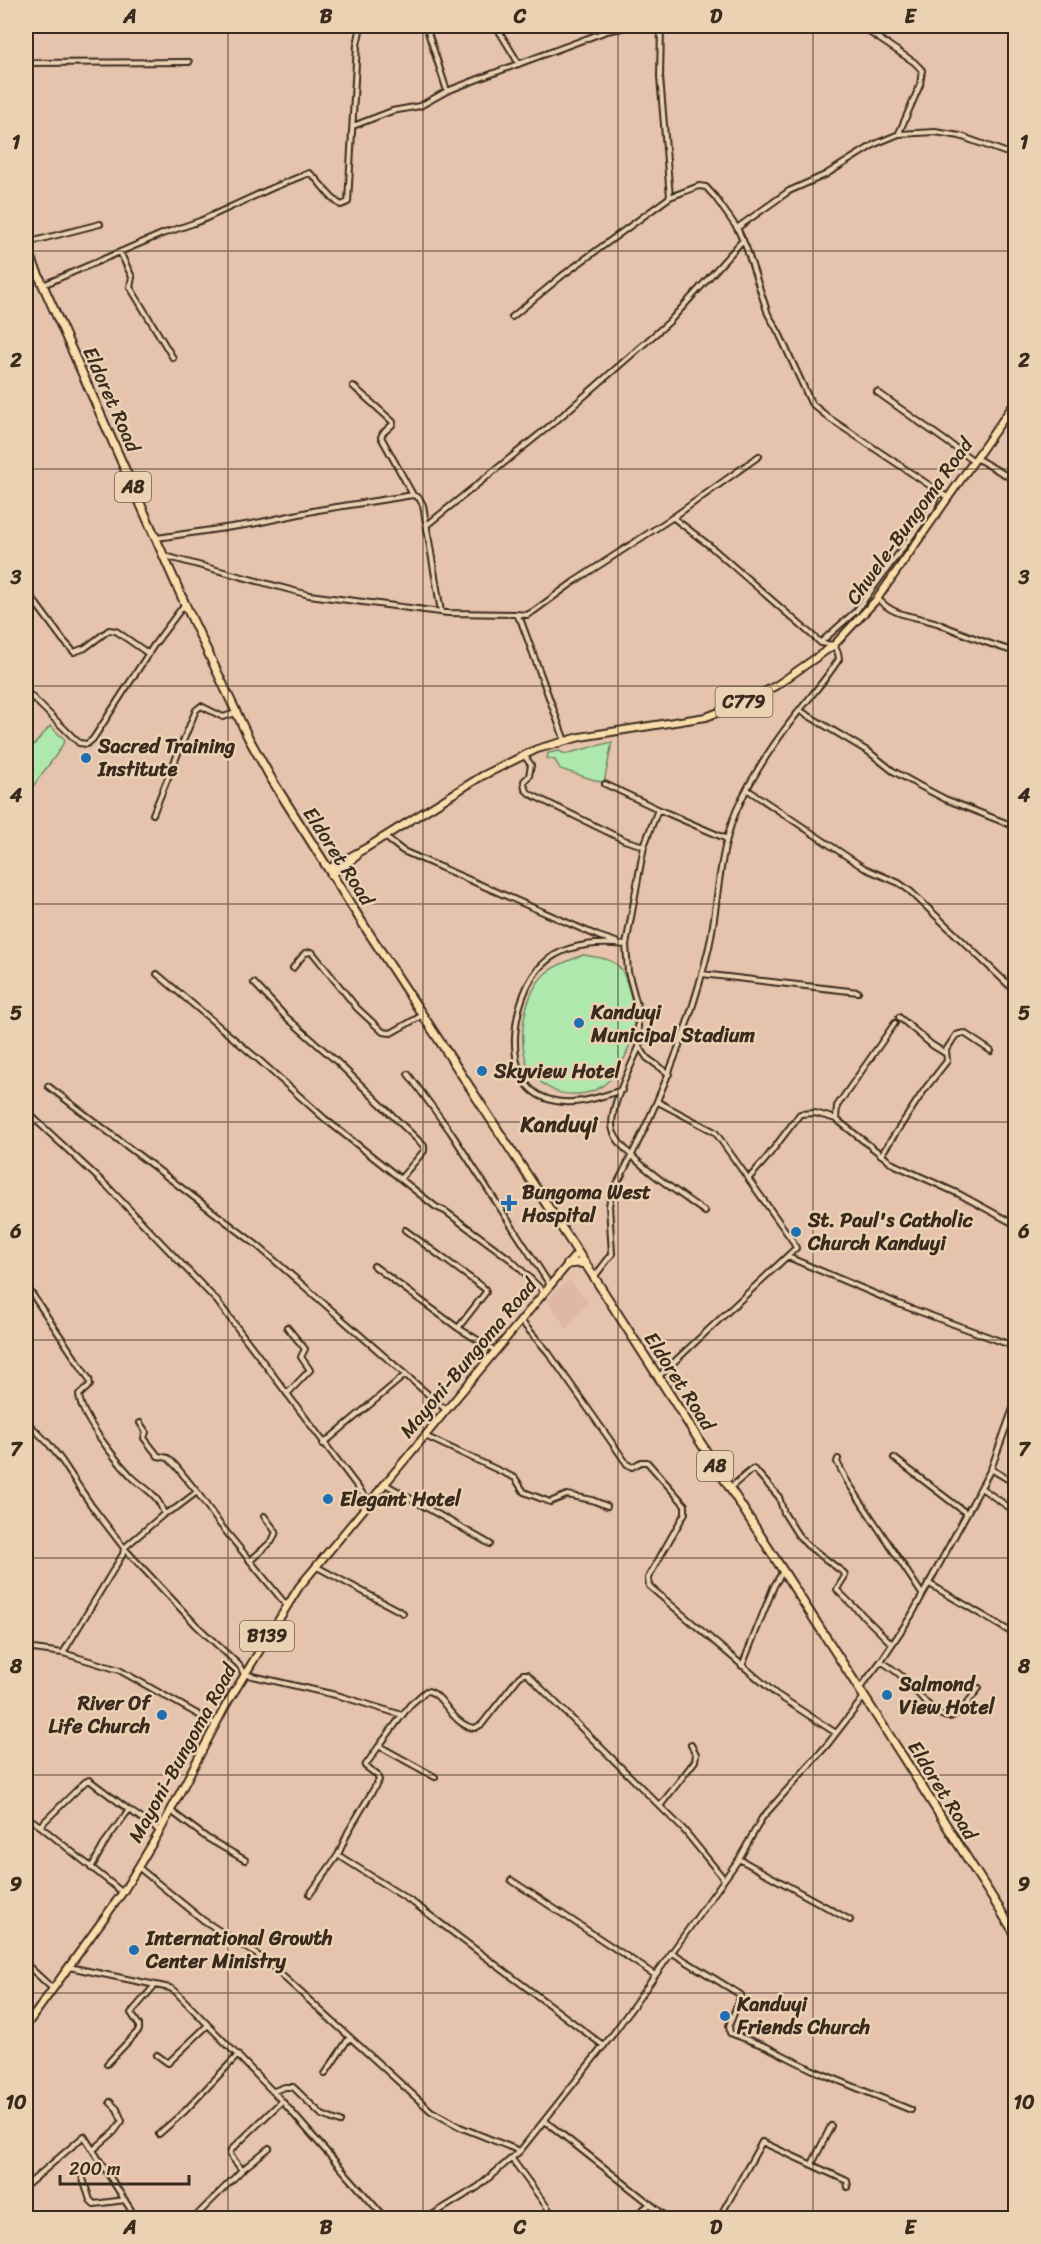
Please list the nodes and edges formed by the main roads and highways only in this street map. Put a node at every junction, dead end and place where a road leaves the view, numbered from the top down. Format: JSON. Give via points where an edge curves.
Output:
{"nodes":[{"id":1,"x":26,"y":245,"type":"edge"},
{"id":2,"x":1016,"y":401,"type":"edge"},
{"id":3,"x":331,"y":871,"type":"junction"},
{"id":4,"x":576,"y":1250,"type":"junction"},
{"id":5,"x":568,"y":1264,"type":"junction"},
{"id":6,"x":586,"y":1264,"type":"junction"},
{"id":7,"x":555,"y":1278,"type":"junction"},
{"id":8,"x":1016,"y":1935,"type":"edge"},
{"id":9,"x":28,"y":2019,"type":"edge"},
{"id":10,"x":26,"y":2026,"type":"edge"}],
"edges":[{"from":1,"to":3,"type":"highway","name":"Eldoret Road","number":"A8","via":[[236,713],[272,780]]},
{"from":2,"to":3,"type":"main road","name":"Chwele-Bungoma Road","number":"C779","via":[[877,598],[834,645],[777,685],[721,713],[565,741],[524,755],[459,789]]},
{"from":3,"to":4,"type":"highway","name":"Eldoret Road","number":"A8"},
{"from":4,"to":5,"type":"main road"},
{"from":4,"to":6,"type":"highway","name":"Eldoret Road","number":"A8"},
{"from":4,"to":7,"type":"main road"},
{"from":5,"to":6,"type":"highway"},
{"from":5,"to":7,"type":"main road"},
{"from":6,"to":8,"type":"highway","name":"Eldoret Road","number":"A8"},
{"from":7,"to":9,"type":"main road","name":"Mayoni-Bungoma Road","number":"B139","via":[[287,1606],[215,1724],[160,1831],[123,1892]]},
{"from":9,"to":10,"type":"main road","name":"Mayoni-Bungoma Road","number":"B139"}]}
